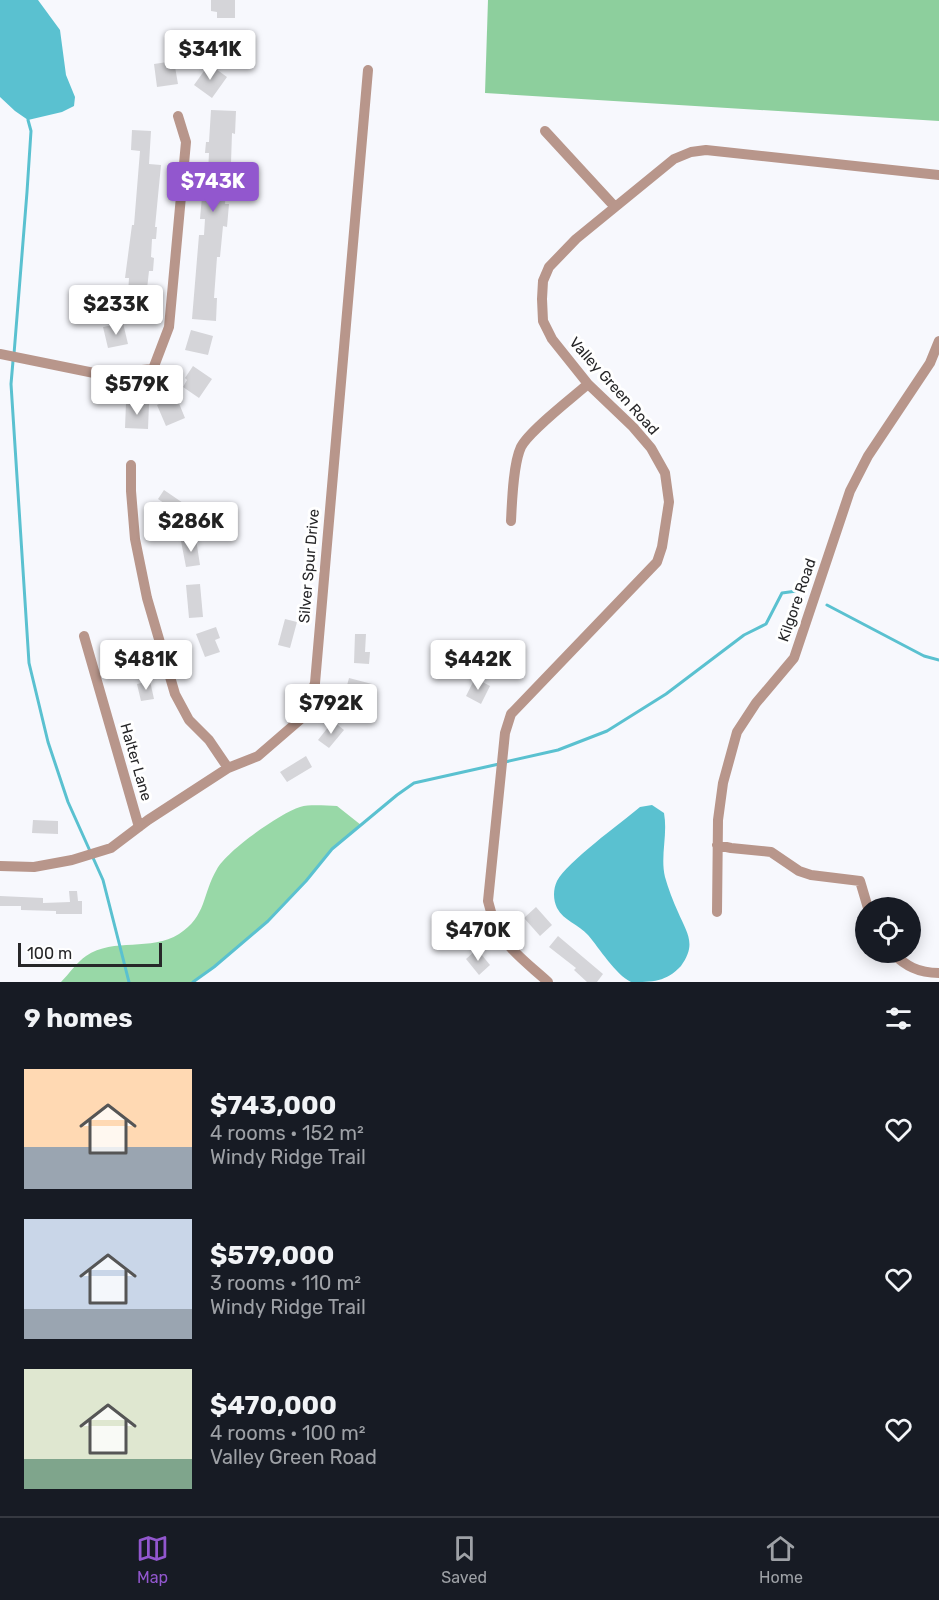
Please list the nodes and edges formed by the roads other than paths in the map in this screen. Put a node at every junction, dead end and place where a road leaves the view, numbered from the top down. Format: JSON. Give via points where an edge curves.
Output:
{"nodes":[{"id":1,"x":368,"y":70,"type":"dead end"},
{"id":2,"x":178,"y":116,"type":"dead end"},
{"id":3,"x":545,"y":131,"type":"dead end"},
{"id":4,"x":939,"y":175,"type":"edge"},
{"id":5,"x":615,"y":207,"type":"junction"},
{"id":6,"x":939,"y":341,"type":"edge"},
{"id":7,"x":0,"y":354,"type":"edge"},
{"id":8,"x":588,"y":384,"type":"junction"},
{"id":9,"x":131,"y":465,"type":"dead end"},
{"id":10,"x":511,"y":521,"type":"dead end"},
{"id":11,"x":84,"y":636,"type":"dead end"},
{"id":12,"x":228,"y":768,"type":"junction"},
{"id":13,"x":139,"y":827,"type":"junction"},
{"id":14,"x":717,"y":845,"type":"junction"},
{"id":15,"x":0,"y":866,"type":"edge"},
{"id":16,"x":865,"y":897,"type":"edge"},
{"id":17,"x":717,"y":912,"type":"dead end"},
{"id":18,"x":903,"y":963,"type":"edge"},
{"id":19,"x":939,"y":973,"type":"edge"},
{"id":20,"x":548,"y":982,"type":"edge"}],
"edges":[{"from":1,"to":12,"type":"street","name":"Silver Spur Drive","via":[[315,683],[302,718],[258,756]]},
{"from":2,"to":7,"type":"street","via":[[186,142],[169,327],[153,369],[99,374]]},
{"from":3,"to":5,"type":"street"},
{"from":4,"to":5,"type":"street","name":"Valley Green Road","via":[[706,150],[674,159]]},
{"from":5,"to":8,"type":"street","name":"Valley Green Road","via":[[576,239],[549,267],[543,281],[543,321],[552,339]]},
{"from":6,"to":14,"type":"street","name":"Kilgore Road","via":[[930,363],[868,456],[850,491],[794,658],[737,732],[723,783]]},
{"from":8,"to":10,"type":"street","via":[[521,446]]},
{"from":8,"to":20,"type":"street","name":"Valley Green Road","via":[[651,448],[664,472],[668,520],[657,562],[512,714],[506,733],[488,902],[503,941]]},
{"from":9,"to":12,"type":"street","via":[[135,539],[172,684],[189,720]]},
{"from":11,"to":13,"type":"street","name":"Halter Lane"},
{"from":12,"to":13,"type":"street","name":"Silver Spur Drive"},
{"from":13,"to":15,"type":"street","name":"Silver Spur Drive","via":[[111,848],[72,860],[34,867]]},
{"from":14,"to":16,"type":"street","via":[[771,852],[811,875],[860,881]]},
{"from":14,"to":17,"type":"street","name":"Kilgore Road"},
{"from":18,"to":19,"type":"street","via":[[921,972]]}]}
